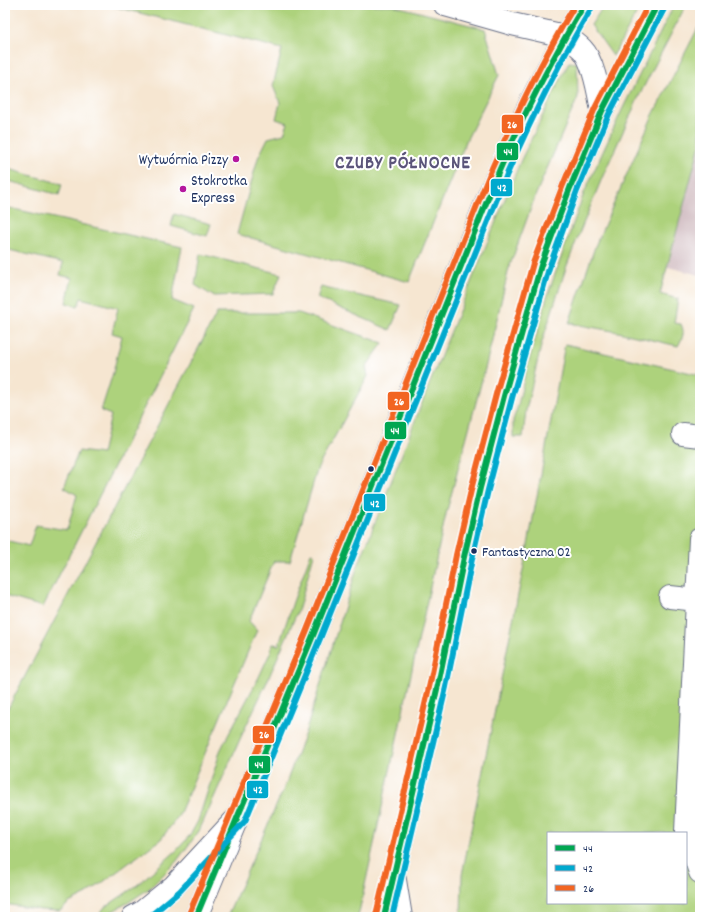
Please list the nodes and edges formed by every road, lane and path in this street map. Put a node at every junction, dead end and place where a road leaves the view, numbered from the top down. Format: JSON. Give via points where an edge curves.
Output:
{"nodes":[{"id":1,"x":445,"y":5,"type":"edge"},
{"id":2,"x":584,"y":5,"type":"edge"},
{"id":3,"x":657,"y":5,"type":"edge"},
{"id":4,"x":565,"y":36,"type":"junction"},
{"id":5,"x":602,"y":111,"type":"junction"},
{"id":6,"x":700,"y":538,"type":"edge"},
{"id":7,"x":670,"y":597,"type":"dead end"},
{"id":8,"x":697,"y":600,"type":"junction"},
{"id":9,"x":238,"y":818,"type":"junction"},
{"id":10,"x":686,"y":832,"type":"edge"},
{"id":11,"x":687,"y":835,"type":"edge"},
{"id":12,"x":700,"y":872,"type":"edge"},
{"id":13,"x":394,"y":874,"type":"junction"},
{"id":14,"x":133,"y":917,"type":"edge"},
{"id":15,"x":196,"y":917,"type":"edge"},
{"id":16,"x":384,"y":917,"type":"edge"},
{"id":17,"x":401,"y":917,"type":"edge"}],
"edges":[{"from":1,"to":4,"type":"main road"},
{"from":2,"to":4,"type":"main road"},
{"from":3,"to":5,"type":"main road"},
{"from":4,"to":5,"type":"main road","via":[[583,50],[589,62]]},
{"from":4,"to":9,"type":"main road","via":[[508,148]]},
{"from":5,"to":13,"type":"main road","via":[[541,265],[504,396],[464,557],[438,686]]},
{"from":6,"to":8,"type":"main road"},
{"from":7,"to":8,"type":"main road"},
{"from":8,"to":10,"type":"main road"},
{"from":9,"to":14,"type":"main road","via":[[174,886]]},
{"from":9,"to":15,"type":"main road"},
{"from":11,"to":12,"type":"main road"},
{"from":13,"to":16,"type":"main road"},
{"from":13,"to":17,"type":"main road"}]}
